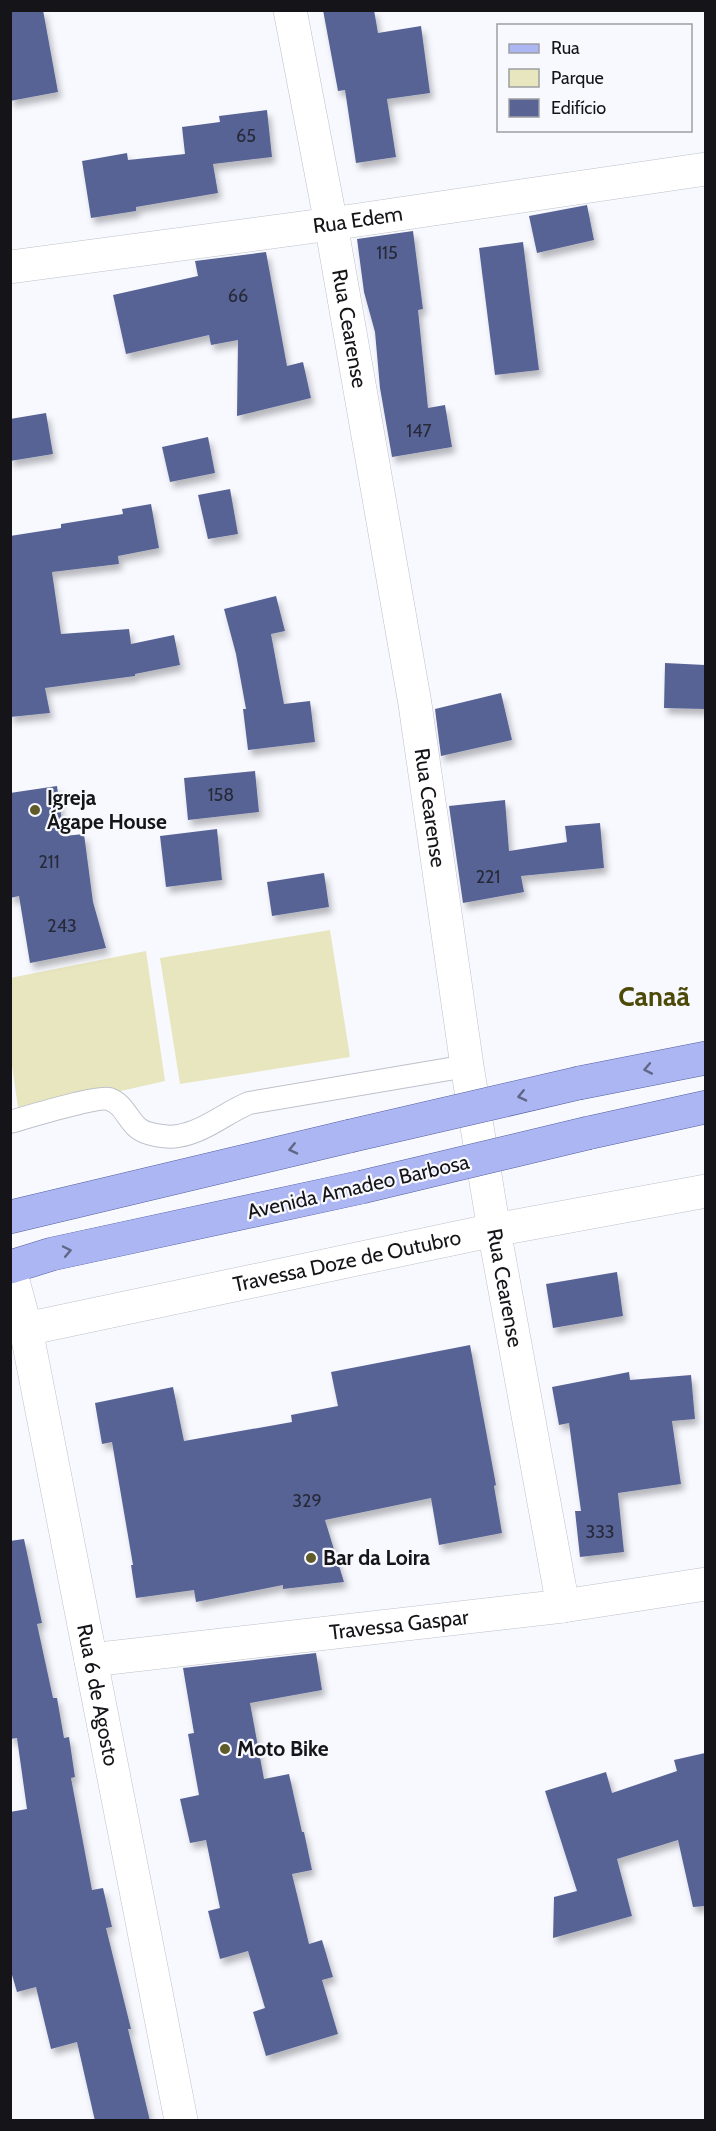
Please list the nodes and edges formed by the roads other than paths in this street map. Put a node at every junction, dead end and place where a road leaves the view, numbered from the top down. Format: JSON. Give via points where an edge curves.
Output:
{"nodes":[{"id":1,"x":290,"y":10,"type":"edge"},
{"id":2,"x":705,"y":169,"type":"edge"},
{"id":3,"x":332,"y":224,"type":"junction"},
{"id":4,"x":10,"y":267,"type":"edge"},
{"id":5,"x":705,"y":1058,"type":"edge"},
{"id":6,"x":467,"y":1066,"type":"junction"},
{"id":7,"x":705,"y":1107,"type":"edge"},
{"id":8,"x":10,"y":1122,"type":"edge"},
{"id":9,"x":705,"y":1191,"type":"edge"},
{"id":10,"x":10,"y":1217,"type":"edge"},
{"id":11,"x":494,"y":1230,"type":"junction"},
{"id":12,"x":10,"y":1269,"type":"edge"},
{"id":13,"x":27,"y":1329,"type":"junction"},
{"id":14,"x":705,"y":1584,"type":"edge"},
{"id":15,"x":563,"y":1606,"type":"junction"},
{"id":16,"x":91,"y":1660,"type":"junction"},
{"id":17,"x":181,"y":2121,"type":"edge"}],
"edges":[{"from":1,"to":3,"type":"street","name":"Rua Cearense"},
{"from":2,"to":3,"type":"street","name":"Rua Edem"},
{"from":3,"to":4,"type":"street","name":"Rua Edem"},
{"from":3,"to":6,"type":"street","name":"Rua Cearense","via":[[415,704]]},
{"from":5,"to":10,"type":"main road","one_way":true,"bridge":true,"via":[[579,1083]]},
{"from":6,"to":8,"type":"lane","via":[[249,1104],[177,1136],[139,1129],[119,1104],[108,1099]]},
{"from":6,"to":11,"type":"street","name":"Rua Cearense"},
{"from":12,"to":7,"type":"main road","name":"Avenida Amadeo Barbosa","one_way":true,"bridge":true,"via":[[52,1254]]},
{"from":9,"to":11,"type":"street","name":"Travessa Doze de Outubro"},
{"from":11,"to":13,"type":"street","name":"Travessa Doze de Outubro"},
{"from":11,"to":15,"type":"street","name":"Rua Cearense"},
{"from":12,"to":13,"type":"street","name":"Rua 6 de Agosto"},
{"from":13,"to":16,"type":"street","name":"Rua 6 de Agosto"},
{"from":14,"to":15,"type":"street","name":"Travessa Gaspar"},
{"from":15,"to":16,"type":"street","name":"Travessa Gaspar"},
{"from":16,"to":17,"type":"street","name":"Rua 6 de Agosto"}]}
